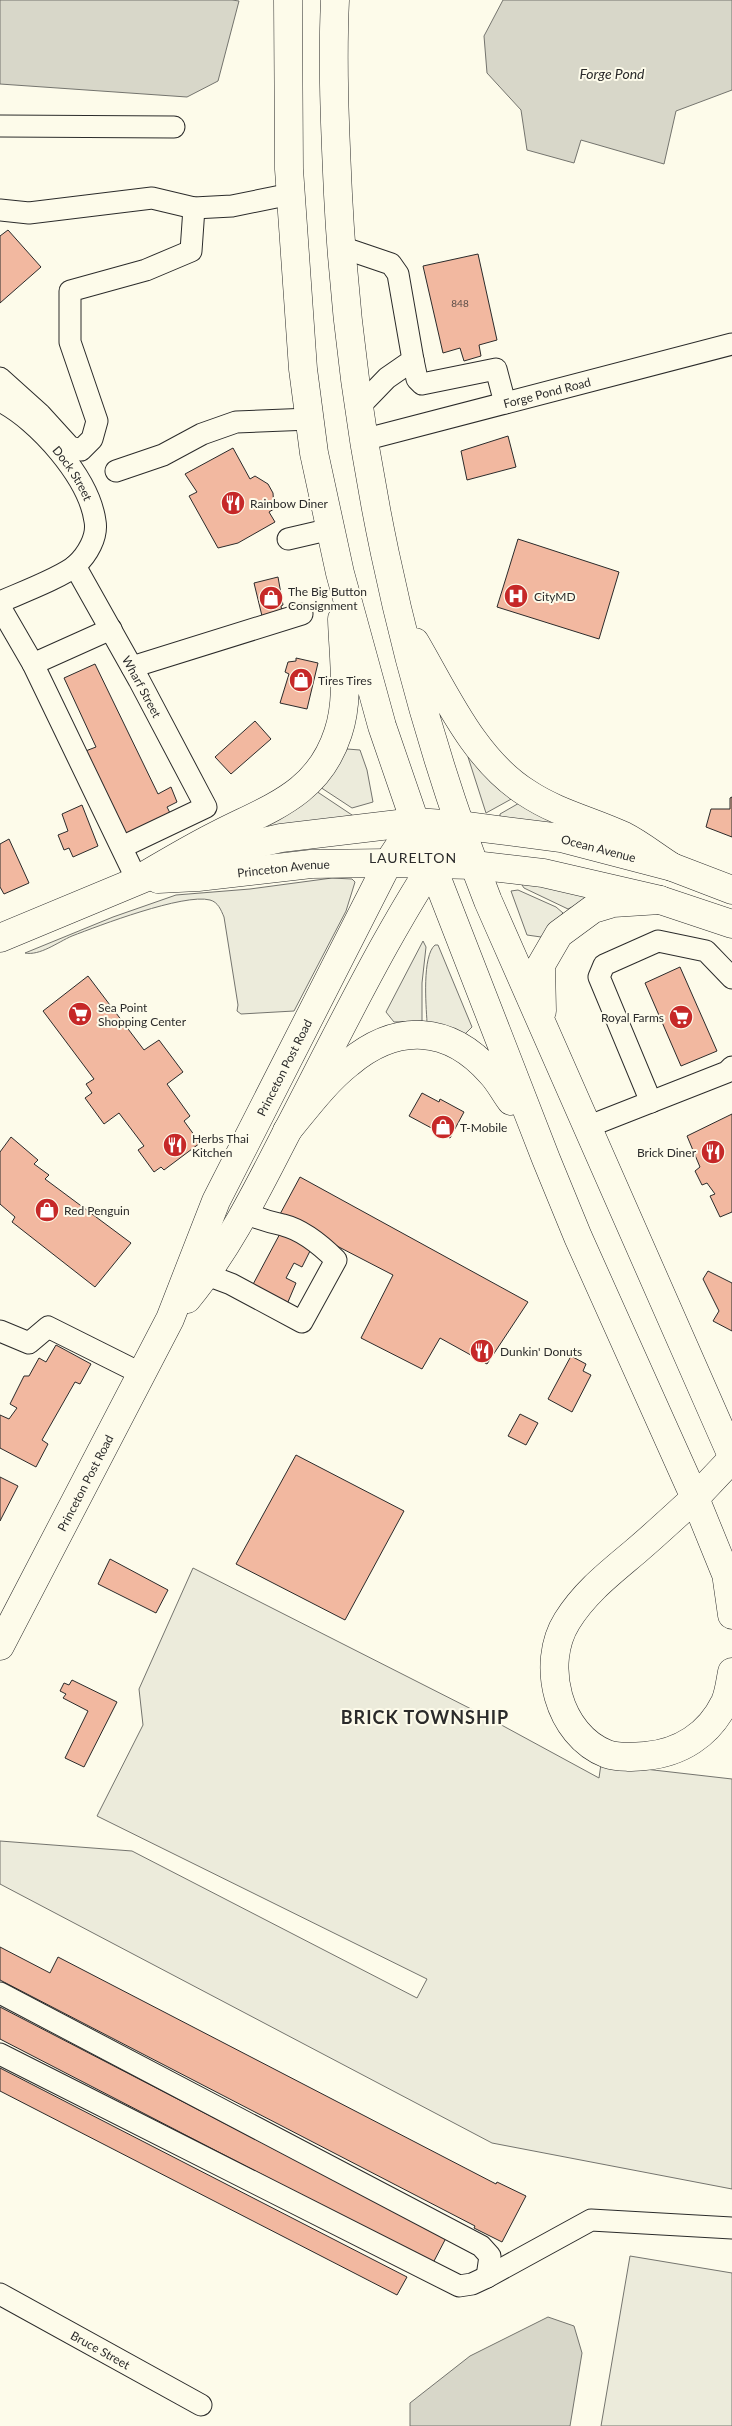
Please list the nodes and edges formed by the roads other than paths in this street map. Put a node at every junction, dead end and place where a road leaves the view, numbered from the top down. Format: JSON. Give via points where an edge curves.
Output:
{"nodes":[{"id":1,"x":288,"y":0,"type":"edge"},
{"id":2,"x":336,"y":0,"type":"edge"},
{"id":3,"x":0,"y":126,"type":"edge"},
{"id":4,"x":174,"y":127,"type":"dead end"},
{"id":5,"x":291,"y":194,"type":"junction"},
{"id":6,"x":194,"y":208,"type":"junction"},
{"id":7,"x":0,"y":210,"type":"edge"},
{"id":8,"x":341,"y":247,"type":"junction"},
{"id":9,"x":732,"y":344,"type":"edge"},
{"id":10,"x":412,"y":360,"type":"junction"},
{"id":11,"x":0,"y":378,"type":"edge"},
{"id":12,"x":0,"y":401,"type":"edge"},
{"id":13,"x":505,"y":403,"type":"junction"},
{"id":14,"x":358,"y":408,"type":"junction"},
{"id":15,"x":310,"y":419,"type":"junction"},
{"id":16,"x":363,"y":440,"type":"junction"},
{"id":17,"x":116,"y":472,"type":"dead end"},
{"id":18,"x":331,"y":529,"type":"junction"},
{"id":19,"x":288,"y":540,"type":"dead end"},
{"id":20,"x":75,"y":566,"type":"junction"},
{"id":21,"x":340,"y":573,"type":"junction"},
{"id":22,"x":0,"y":602,"type":"edge"},
{"id":23,"x":0,"y":607,"type":"edge"},
{"id":24,"x":302,"y":614,"type":"dead end"},
{"id":25,"x":400,"y":616,"type":"junction"},
{"id":26,"x":111,"y":629,"type":"junction"},
{"id":27,"x":34,"y":664,"type":"junction"},
{"id":28,"x":132,"y":667,"type":"junction"},
{"id":29,"x":415,"y":822,"type":"junction"},
{"id":30,"x":459,"y":825,"type":"junction"},
{"id":31,"x":122,"y":847,"type":"junction"},
{"id":32,"x":388,"y":863,"type":"junction"},
{"id":33,"x":431,"y":865,"type":"junction"},
{"id":34,"x":474,"y":865,"type":"junction"},
{"id":35,"x":672,"y":867,"type":"junction"},
{"id":36,"x":137,"y":880,"type":"junction"},
{"id":37,"x":732,"y":890,"type":"edge"},
{"id":38,"x":660,"y":900,"type":"junction"},
{"id":39,"x":732,"y":924,"type":"edge"},
{"id":40,"x":0,"y":938,"type":"edge"},
{"id":41,"x":732,"y":978,"type":"edge"},
{"id":42,"x":543,"y":1028,"type":"junction"},
{"id":43,"x":732,"y":1067,"type":"edge"},
{"id":44,"x":651,"y":1102,"type":"junction"},
{"id":45,"x":587,"y":1127,"type":"junction"},
{"id":46,"x":287,"y":1131,"type":"junction"},
{"id":47,"x":546,"y":1160,"type":"junction"},
{"id":48,"x":245,"y":1213,"type":"junction"},
{"id":49,"x":207,"y":1275,"type":"junction"},
{"id":50,"x":170,"y":1320,"type":"junction"},
{"id":51,"x":0,"y":1331,"type":"edge"},
{"id":52,"x":142,"y":1374,"type":"junction"},
{"id":53,"x":732,"y":1458,"type":"edge"},
{"id":54,"x":695,"y":1498,"type":"junction"},
{"id":55,"x":729,"y":1579,"type":"edge"},
{"id":56,"x":732,"y":1615,"type":"edge"},
{"id":57,"x":3,"y":1631,"type":"edge"},
{"id":58,"x":732,"y":1672,"type":"edge"},
{"id":59,"x":0,"y":1993,"type":"edge"},
{"id":60,"x":0,"y":2054,"type":"edge"},
{"id":61,"x":732,"y":2228,"type":"edge"},
{"id":62,"x":487,"y":2277,"type":"junction"},
{"id":63,"x":0,"y":2294,"type":"edge"},
{"id":64,"x":202,"y":2405,"type":"dead end"}],
"edges":[{"from":1,"to":5,"type":"main road"},
{"from":2,"to":8,"type":"main road","via":[[334,119]]},
{"from":3,"to":4,"type":"street"},
{"from":5,"to":6,"type":"street","via":[[232,206]]},
{"from":5,"to":15,"type":"main road"},
{"from":6,"to":7,"type":"street","via":[[152,198],[29,213]]},
{"from":6,"to":11,"type":"street","via":[[192,251],[146,270],[70,291],[70,342],[96,421],[92,439],[81,450],[70,447]]},
{"from":8,"to":10,"type":"street","via":[[391,264],[398,274]]},
{"from":8,"to":14,"type":"main road"},
{"from":9,"to":13,"type":"street","name":"Forge Pond Road"},
{"from":10,"to":13,"type":"street","via":[[417,379],[422,384],[496,369]]},
{"from":10,"to":14,"type":"street","via":[[387,378]]},
{"from":12,"to":20,"type":"street","name":"Dock Street","via":[[30,423],[69,464],[82,483],[95,521],[95,533],[90,547]]},
{"from":13,"to":16,"type":"street","name":"Forge Pond Road"},
{"from":14,"to":16,"type":"main road"},
{"from":15,"to":17,"type":"street","via":[[236,422]]},
{"from":15,"to":18,"type":"main road"},
{"from":16,"to":25,"type":"main road"},
{"from":18,"to":19,"type":"street"},
{"from":18,"to":21,"type":"main road"},
{"from":20,"to":22,"type":"street"},
{"from":20,"to":26,"type":"street","name":"Wharf Street"},
{"from":21,"to":29,"type":"main road","via":[[382,726]]},
{"from":21,"to":36,"type":"main road","via":[[344,702],[339,733],[326,760],[310,782],[291,798],[191,848]]},
{"from":23,"to":27,"type":"street"},
{"from":24,"to":28,"type":"street"},
{"from":25,"to":30,"type":"main road","via":[[415,680]]},
{"from":25,"to":35,"type":"main road","via":[[462,721],[482,751],[507,777],[526,793],[568,815],[625,837]]},
{"from":26,"to":27,"type":"street"},
{"from":26,"to":28,"type":"street","name":"Wharf Street"},
{"from":27,"to":31,"type":"street"},
{"from":28,"to":31,"type":"street","name":"Wharf Street","via":[[206,808]]},
{"from":29,"to":30,"type":"main road","name":"Princeton Avenue"},
{"from":29,"to":32,"type":"main road","name":"Princeton Post Road"},
{"from":29,"to":33,"type":"main road"},
{"from":29,"to":36,"type":"main road","name":"Princeton Avenue","via":[[281,838],[190,859]]},
{"from":30,"to":33,"type":"main road","name":"Princeton Post Road"},
{"from":30,"to":34,"type":"main road"},
{"from":30,"to":35,"type":"main road","name":"Ocean Avenue","via":[[561,838]]},
{"from":31,"to":36,"type":"street"},
{"from":32,"to":33,"type":"main road","name":"Princeton Avenue"},
{"from":32,"to":36,"type":"main road","name":"Princeton Avenue","via":[[311,864],[198,877]]},
{"from":32,"to":50,"type":"main road","name":"Princeton Post Road","via":[[216,1201]]},
{"from":33,"to":34,"type":"main road","name":"Princeton Avenue"},
{"from":33,"to":46,"type":"main road","name":"Princeton Post Road","via":[[392,929]]},
{"from":33,"to":47,"type":"main road"},
{"from":34,"to":38,"type":"main road","via":[[543,873]]},
{"from":34,"to":42,"type":"main road"},
{"from":35,"to":37,"type":"main road","name":"Ocean Avenue"},
{"from":36,"to":40,"type":"main road","name":"Princeton Avenue"},
{"from":38,"to":39,"type":"main road"},
{"from":38,"to":42,"type":"main road","via":[[613,903],[593,909],[559,934],[541,965]]},
{"from":41,"to":44,"type":"street","via":[[706,951],[658,941],[604,964],[599,978]]},
{"from":42,"to":45,"type":"main road"},
{"from":43,"to":44,"type":"street","via":[[728,1072]]},
{"from":44,"to":45,"type":"street"},
{"from":45,"to":53,"type":"main road"},
{"from":46,"to":47,"type":"main road","via":[[348,1063],[379,1042],[404,1034],[424,1035],[442,1038],[464,1050],[491,1073]]},
{"from":46,"to":48,"type":"main road","name":"Princeton Post Road"},
{"from":47,"to":54,"type":"main road"},
{"from":48,"to":49,"type":"main road","name":"Princeton Post Road"},
{"from":48,"to":49,"type":"street","via":[[272,1225],[284,1225],[318,1242],[336,1260],[302,1322],[231,1284]]},
{"from":49,"to":50,"type":"main road","name":"Princeton Post Road"},
{"from":50,"to":52,"type":"main road","name":"Princeton Post Road"},
{"from":51,"to":52,"type":"street","via":[[29,1343],[48,1327]]},
{"from":52,"to":57,"type":"main road","name":"Princeton Post Road"},
{"from":53,"to":54,"type":"main road"},
{"from":54,"to":55,"type":"main road"},
{"from":54,"to":58,"type":"main road","via":[[594,1586],[566,1622],[556,1650],[554,1678],[563,1708],[578,1733],[607,1754],[629,1757],[672,1752],[692,1741],[708,1727],[726,1701]]},
{"from":55,"to":56,"type":"main road"},
{"from":59,"to":62,"type":"street","via":[[481,2246],[490,2256]]},
{"from":60,"to":62,"type":"street","via":[[460,2286]]},
{"from":61,"to":62,"type":"street","via":[[591,2220]]},
{"from":63,"to":64,"type":"street","name":"Bruce Street"}]}
